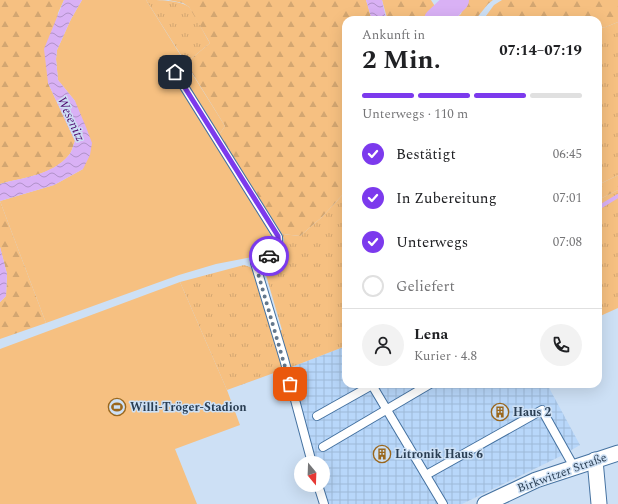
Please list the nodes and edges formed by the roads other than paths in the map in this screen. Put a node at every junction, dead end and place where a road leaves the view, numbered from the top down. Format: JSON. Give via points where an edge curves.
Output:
{"nodes":[{"id":1,"x":175,"y":72,"type":"dead end"},
{"id":2,"x":366,"y":388,"type":"edge"},
{"id":3,"x":375,"y":388,"type":"edge"},
{"id":4,"x":423,"y":388,"type":"edge"},
{"id":5,"x":386,"y":410,"type":"junction"},
{"id":6,"x":318,"y":416,"type":"dead end"},
{"id":7,"x":323,"y":447,"type":"dead end"},
{"id":8,"x":618,"y":454,"type":"edge"},
{"id":9,"x":310,"y":456,"type":"edge"},
{"id":10,"x":595,"y":460,"type":"junction"},
{"id":11,"x":574,"y":467,"type":"junction"},
{"id":12,"x":426,"y":475,"type":"junction"},
{"id":13,"x":320,"y":492,"type":"edge"},
{"id":14,"x":324,"y":504,"type":"edge"},
{"id":15,"x":443,"y":504,"type":"edge"},
{"id":16,"x":485,"y":504,"type":"edge"},
{"id":17,"x":599,"y":504,"type":"edge"}],
"edges":[{"from":1,"to":9,"type":"lane","via":[[278,236],[279,244],[276,250],[255,263]]},
{"from":2,"to":6,"type":"lane"},
{"from":3,"to":5,"type":"lane"},
{"from":4,"to":5,"type":"lane"},
{"from":5,"to":7,"type":"lane"},
{"from":5,"to":12,"type":"lane"},
{"from":8,"to":10,"type":"street","name":"Birkwitzer Straße"},
{"from":10,"to":11,"type":"street","name":"Birkwitzer Straße"},
{"from":10,"to":17,"type":"street"},
{"from":11,"to":12,"type":"lane","via":[[542,410],[440,463]]},
{"from":11,"to":16,"type":"street","name":"Birkwitzer Straße","via":[[536,480]]},
{"from":12,"to":15,"type":"lane"},
{"from":13,"to":14,"type":"lane"}]}
